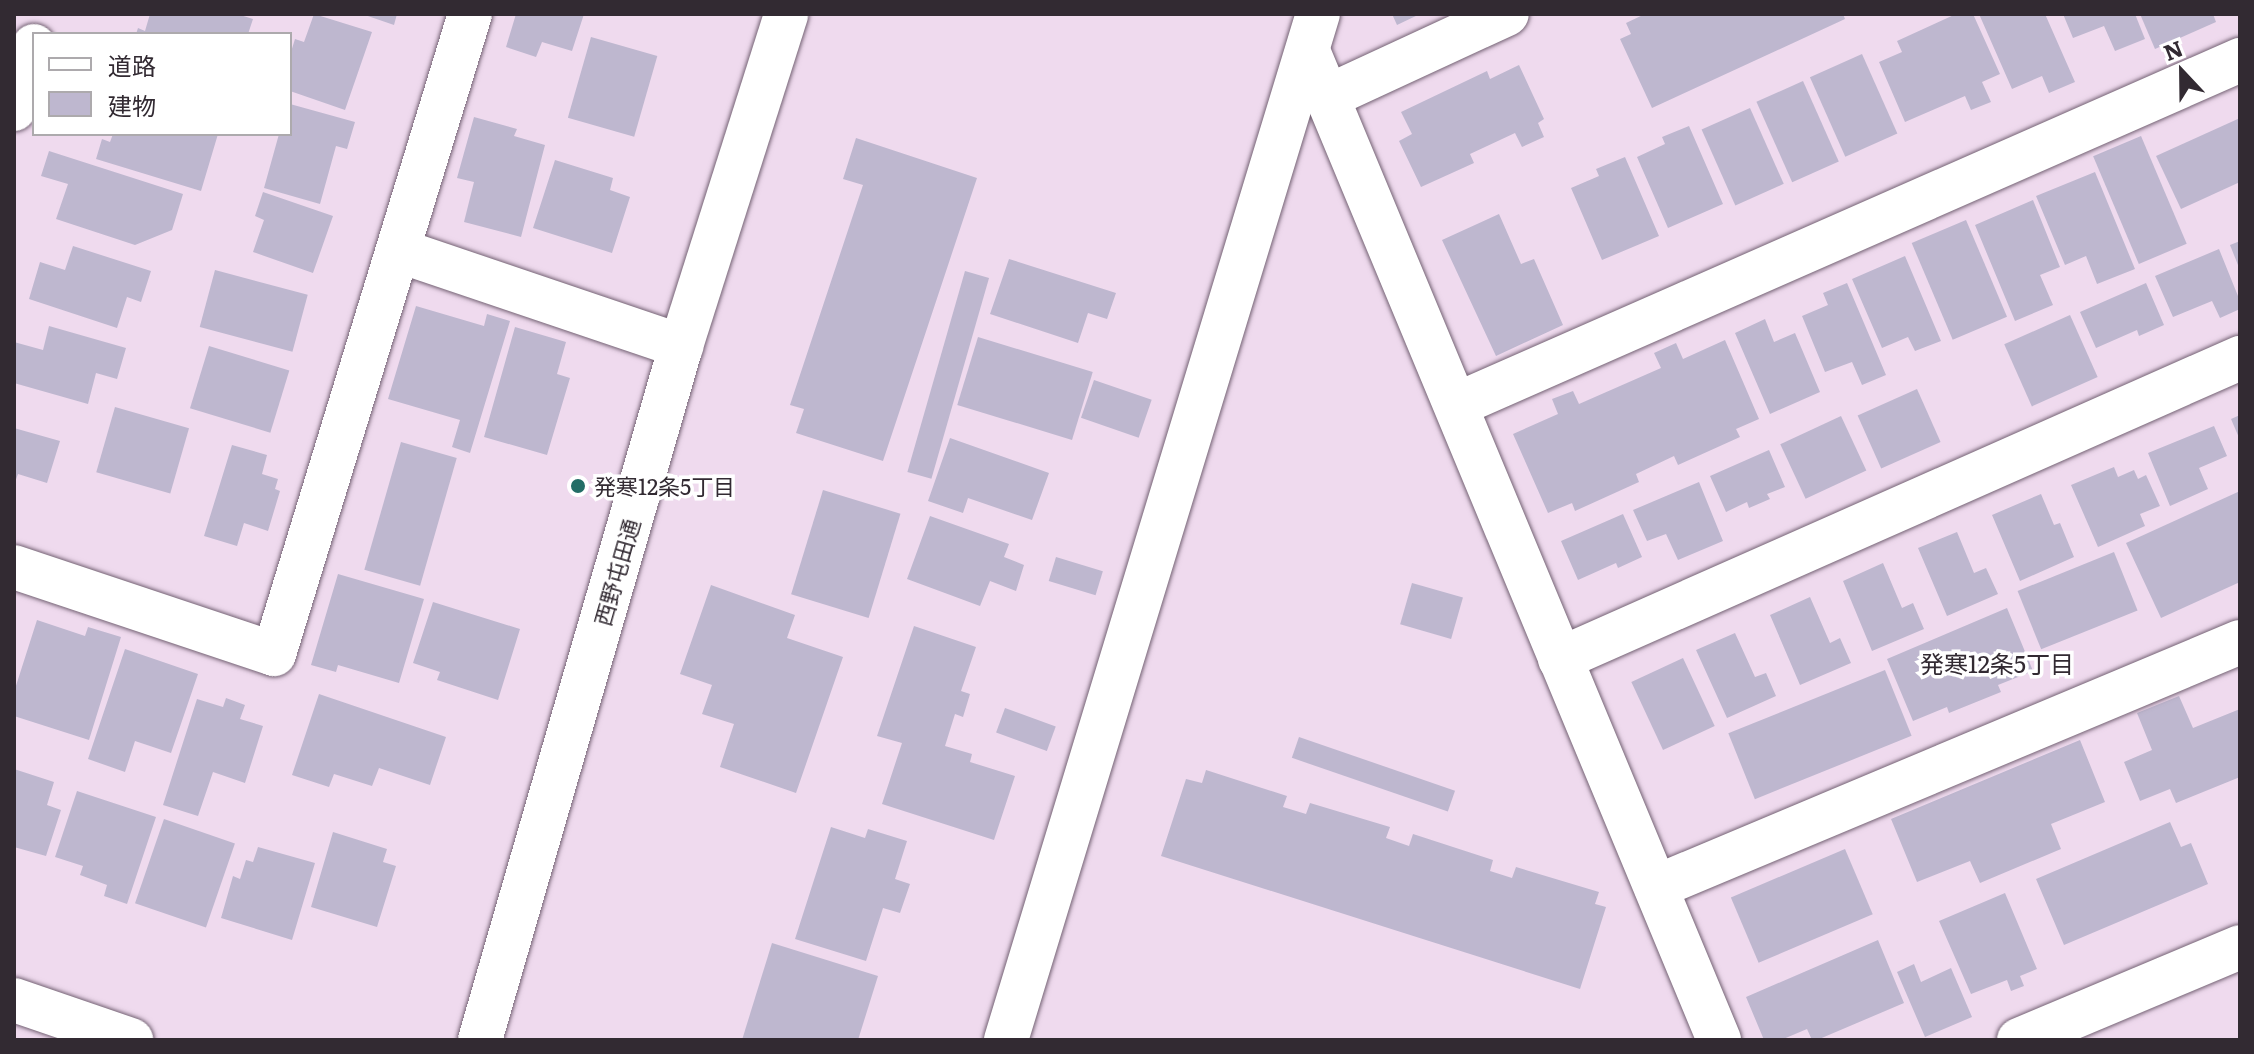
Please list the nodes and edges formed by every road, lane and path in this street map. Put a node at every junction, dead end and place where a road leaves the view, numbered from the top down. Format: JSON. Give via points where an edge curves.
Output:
{"nodes":[{"id":1,"x":470,"y":14,"type":"edge"},
{"id":2,"x":786,"y":14,"type":"edge"},
{"id":3,"x":1507,"y":14,"type":"edge"},
{"id":4,"x":1313,"y":33,"type":"edge"},
{"id":5,"x":32,"y":52,"type":"edge"},
{"id":6,"x":2240,"y":60,"type":"edge"},
{"id":7,"x":1327,"y":97,"type":"junction"},
{"id":8,"x":14,"y":109,"type":"edge"},
{"id":9,"x":400,"y":251,"type":"junction"},
{"id":10,"x":681,"y":346,"type":"junction"},
{"id":11,"x":2240,"y":358,"type":"edge"},
{"id":12,"x":1456,"y":405,"type":"junction"},
{"id":13,"x":14,"y":567,"type":"edge"},
{"id":14,"x":2240,"y":642,"type":"edge"},
{"id":15,"x":1560,"y":659,"type":"junction"},
{"id":16,"x":1656,"y":887,"type":"junction"},
{"id":17,"x":2240,"y":947,"type":"edge"},
{"id":18,"x":14,"y":1000,"type":"edge"},
{"id":19,"x":131,"y":1040,"type":"edge"},
{"id":20,"x":480,"y":1040,"type":"edge"},
{"id":21,"x":1006,"y":1040,"type":"edge"},
{"id":22,"x":1719,"y":1040,"type":"edge"},
{"id":23,"x":2019,"y":1040,"type":"edge"}],
"edges":[{"from":1,"to":9,"type":"street"},
{"from":2,"to":10,"type":"street","name":"西野屯田通"},
{"from":3,"to":7,"type":"street"},
{"from":4,"to":7,"type":"street"},
{"from":4,"to":21,"type":"street"},
{"from":5,"to":8,"type":"street"},
{"from":6,"to":12,"type":"street"},
{"from":7,"to":12,"type":"street"},
{"from":9,"to":10,"type":"street"},
{"from":9,"to":13,"type":"street","via":[[274,654]]},
{"from":10,"to":20,"type":"street","name":"西野屯田通"},
{"from":11,"to":15,"type":"street"},
{"from":12,"to":15,"type":"street"},
{"from":14,"to":16,"type":"street"},
{"from":15,"to":16,"type":"street"},
{"from":16,"to":22,"type":"street"},
{"from":17,"to":23,"type":"street"},
{"from":18,"to":19,"type":"street"}]}
